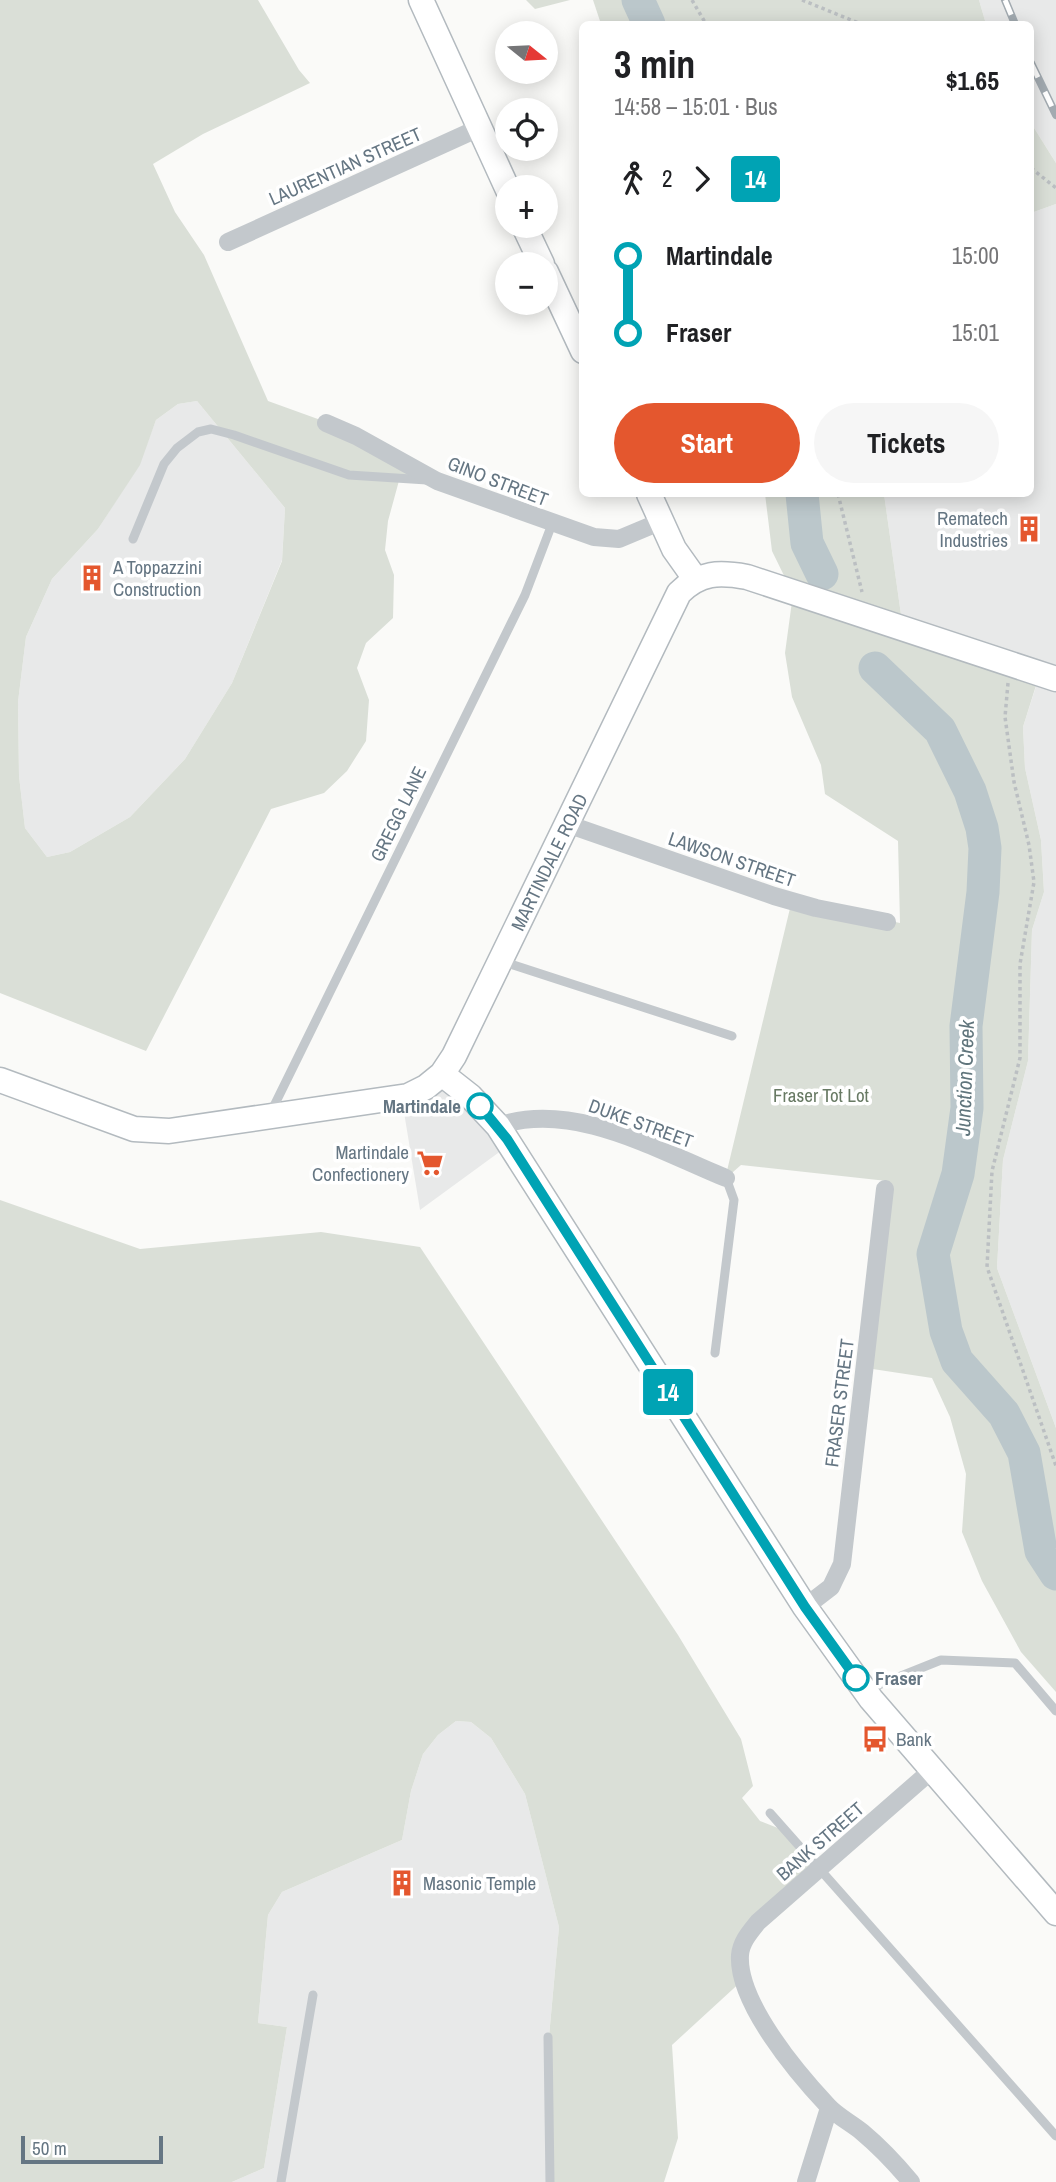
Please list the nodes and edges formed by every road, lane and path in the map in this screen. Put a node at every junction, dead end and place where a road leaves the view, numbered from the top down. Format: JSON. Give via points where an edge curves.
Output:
{"nodes":[{"id":1,"x":421,"y":0,"type":"edge"},
{"id":2,"x":692,"y":0,"type":"edge"},
{"id":3,"x":802,"y":0,"type":"edge"},
{"id":4,"x":704,"y":21,"type":"edge"},
{"id":5,"x":854,"y":21,"type":"edge"},
{"id":6,"x":479,"y":128,"type":"junction"},
{"id":7,"x":1034,"y":170,"type":"edge"},
{"id":8,"x":501,"y":175,"type":"edge"},
{"id":9,"x":1056,"y":188,"type":"edge"},
{"id":10,"x":228,"y":242,"type":"dead end"},
{"id":11,"x":558,"y":298,"type":"edge"},
{"id":12,"x":579,"y":342,"type":"edge"},
{"id":13,"x":326,"y":423,"type":"dead end"},
{"id":14,"x":437,"y":481,"type":"junction"},
{"id":15,"x":650,"y":497,"type":"edge"},
{"id":16,"x":839,"y":497,"type":"edge"},
{"id":17,"x":662,"y":521,"type":"junction"},
{"id":18,"x":552,"y":524,"type":"junction"},
{"id":19,"x":133,"y":539,"type":"dead end"},
{"id":20,"x":696,"y":580,"type":"junction"},
{"id":21,"x":863,"y":595,"type":"dead end"},
{"id":22,"x":1013,"y":665,"type":"junction"},
{"id":23,"x":1056,"y":679,"type":"edge"},
{"id":24,"x":567,"y":824,"type":"junction"},
{"id":25,"x":887,"y":922,"type":"dead end"},
{"id":26,"x":500,"y":960,"type":"junction"},
{"id":27,"x":732,"y":1036,"type":"dead end"},
{"id":28,"x":442,"y":1074,"type":"junction"},
{"id":29,"x":0,"y":1080,"type":"edge"},
{"id":30,"x":269,"y":1117,"type":"junction"},
{"id":31,"x":498,"y":1126,"type":"junction"},
{"id":32,"x":726,"y":1178,"type":"joint"},
{"id":33,"x":885,"y":1189,"type":"dead end"},
{"id":34,"x":715,"y":1353,"type":"dead end"},
{"id":35,"x":1056,"y":1466,"type":"edge"},
{"id":36,"x":805,"y":1607,"type":"junction"},
{"id":37,"x":864,"y":1690,"type":"junction"},
{"id":38,"x":1056,"y":1711,"type":"edge"},
{"id":39,"x":932,"y":1770,"type":"junction"},
{"id":40,"x":770,"y":1814,"type":"dead end"},
{"id":41,"x":821,"y":1869,"type":"junction"},
{"id":42,"x":1056,"y":1913,"type":"edge"},
{"id":43,"x":313,"y":1995,"type":"dead end"},
{"id":44,"x":548,"y":2037,"type":"dead end"},
{"id":45,"x":830,"y":2108,"type":"junction"},
{"id":46,"x":1056,"y":2136,"type":"edge"},
{"id":47,"x":281,"y":2182,"type":"edge"},
{"id":48,"x":550,"y":2182,"type":"edge"},
{"id":49,"x":806,"y":2182,"type":"edge"},
{"id":50,"x":911,"y":2182,"type":"edge"}],
"edges":[{"from":1,"to":6,"type":"street"},
{"from":2,"to":4,"type":"path"},
{"from":3,"to":5,"type":"path"},
{"from":6,"to":8,"type":"street"},
{"from":6,"to":10,"type":"street","name":"LAURENTIAN STREET"},
{"from":7,"to":9,"type":"path"},
{"from":11,"to":12,"type":"street"},
{"from":13,"to":14,"type":"street","name":"GINO STREET"},
{"from":14,"to":18,"type":"street","name":"GINO STREET"},
{"from":14,"to":19,"type":"lane","via":[[349,475],[211,429],[187,438],[164,464]]},
{"from":15,"to":17,"type":"street"},
{"from":16,"to":21,"type":"path"},
{"from":17,"to":18,"type":"street","name":"GINO STREET","via":[[620,539]]},
{"from":17,"to":20,"type":"street","via":[[674,549]]},
{"from":18,"to":30,"type":"lane","name":"GREGG LANE","via":[[525,595]]},
{"from":20,"to":22,"type":"street","via":[[712,573],[747,578]]},
{"from":20,"to":24,"type":"street","name":"MARTINDALE ROAD","via":[[679,593]]},
{"from":22,"to":23,"type":"street"},
{"from":22,"to":35,"type":"path","via":[[1006,686],[1005,717],[1034,882],[1020,964],[1020,1058],[992,1171],[986,1267]]},
{"from":24,"to":25,"type":"street","name":"LAWSON STREET","via":[[774,896]]},
{"from":24,"to":26,"type":"street","name":"MARTINDALE ROAD"},
{"from":26,"to":27,"type":"lane"},
{"from":26,"to":28,"type":"street","name":"MARTINDALE ROAD"},
{"from":28,"to":30,"type":"street","name":"MARTINDALE ROAD","via":[[408,1096]]},
{"from":28,"to":31,"type":"street"},
{"from":29,"to":30,"type":"street","name":"MARTINDALE ROAD","via":[[134,1129],[169,1131]]},
{"from":31,"to":32,"type":"street","name":"DUKE STREET","via":[[524,1118],[564,1118]]},
{"from":31,"to":36,"type":"street"},
{"from":32,"to":34,"type":"lane","via":[[734,1200]]},
{"from":33,"to":36,"type":"street","name":"FRASER STREET","via":[[842,1563],[831,1587]]},
{"from":36,"to":37,"type":"street"},
{"from":37,"to":38,"type":"lane","via":[[941,1660],[1015,1662]]},
{"from":37,"to":39,"type":"street"},
{"from":39,"to":41,"type":"street","name":"BANK STREET"},
{"from":39,"to":42,"type":"street"},
{"from":40,"to":41,"type":"lane"},
{"from":41,"to":45,"type":"street","name":"BANK STREET","via":[[758,1922],[742,1947],[744,1978],[757,2013]]},
{"from":41,"to":46,"type":"lane"},
{"from":43,"to":47,"type":"lane"},
{"from":44,"to":48,"type":"lane"},
{"from":45,"to":49,"type":"street"},
{"from":45,"to":50,"type":"street","via":[[886,2153]]}]}
